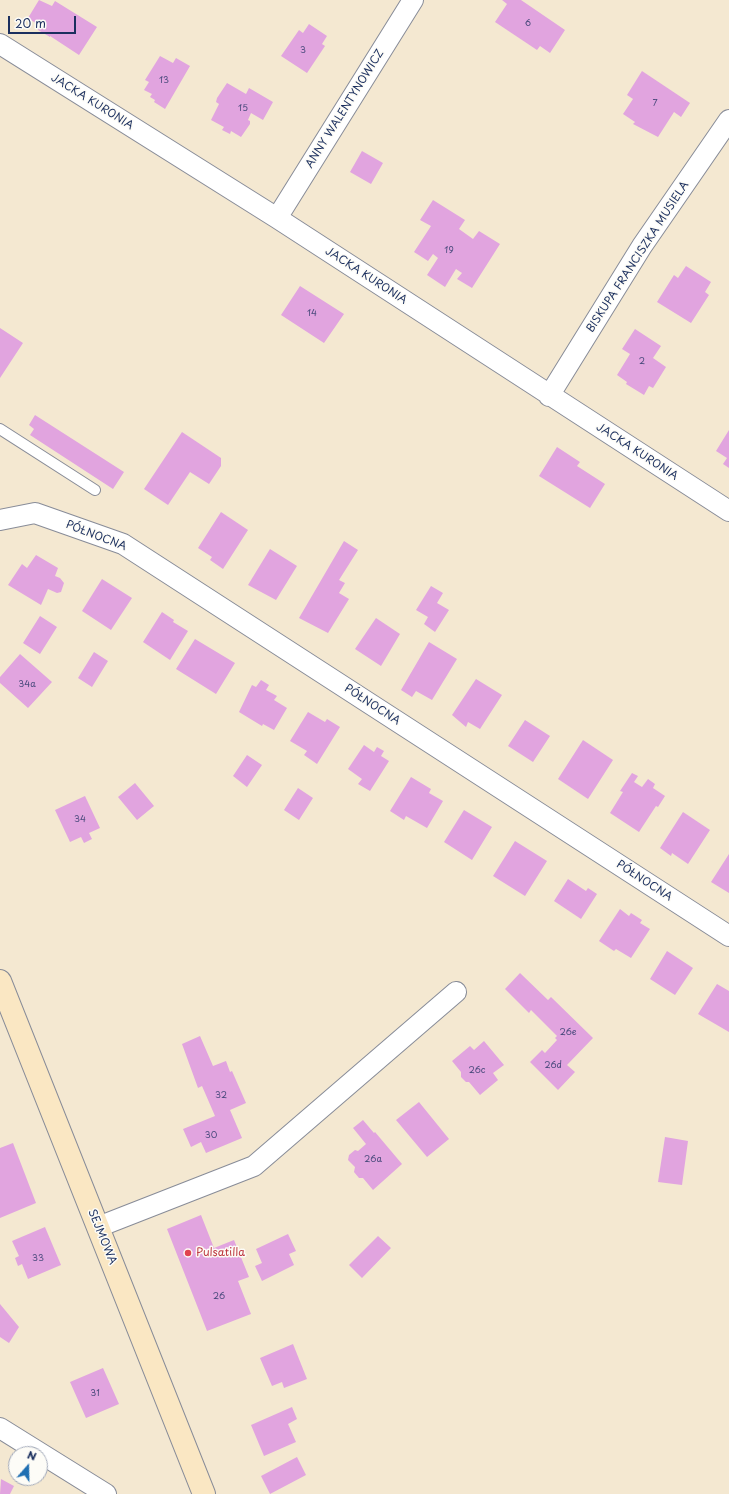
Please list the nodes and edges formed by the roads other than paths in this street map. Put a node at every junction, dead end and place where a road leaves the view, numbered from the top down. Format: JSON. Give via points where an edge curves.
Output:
{"nodes":[{"id":1,"x":413,"y":0,"type":"edge"},
{"id":2,"x":0,"y":44,"type":"edge"},
{"id":3,"x":729,"y":120,"type":"edge"},
{"id":4,"x":277,"y":218,"type":"junction"},
{"id":5,"x":549,"y":396,"type":"junction"},
{"id":6,"x":0,"y":429,"type":"edge"},
{"id":7,"x":95,"y":490,"type":"dead end"},
{"id":8,"x":729,"y":511,"type":"edge"},
{"id":9,"x":0,"y":520,"type":"edge"},
{"id":10,"x":729,"y":936,"type":"edge"},
{"id":11,"x":0,"y":981,"type":"edge"},
{"id":12,"x":456,"y":992,"type":"dead end"},
{"id":13,"x":98,"y":1228,"type":"junction"},
{"id":14,"x":0,"y":1428,"type":"edge"},
{"id":15,"x":106,"y":1494,"type":"edge"},
{"id":16,"x":204,"y":1494,"type":"edge"}],
"edges":[{"from":1,"to":4,"type":"street","name":"ANNY WALENTYNOWICZ"},
{"from":2,"to":4,"type":"street","name":"JACKA KURONIA"},
{"from":3,"to":5,"type":"street","name":"BISKUPA FRANCISZKA MUSIELA","via":[[642,246]]},
{"from":4,"to":5,"type":"street","name":"JACKA KURONIA"},
{"from":5,"to":8,"type":"street","name":"JACKA KURONIA"},
{"from":6,"to":7,"type":"lane"},
{"from":9,"to":10,"type":"street","name":"PÓŁNOCNA","via":[[35,513],[123,544]]},
{"from":11,"to":13,"type":"main road","name":"SEJMOWA"},
{"from":12,"to":13,"type":"street","via":[[254,1166]]},
{"from":13,"to":16,"type":"main road","name":"SEJMOWA"},
{"from":14,"to":15,"type":"street"}]}
